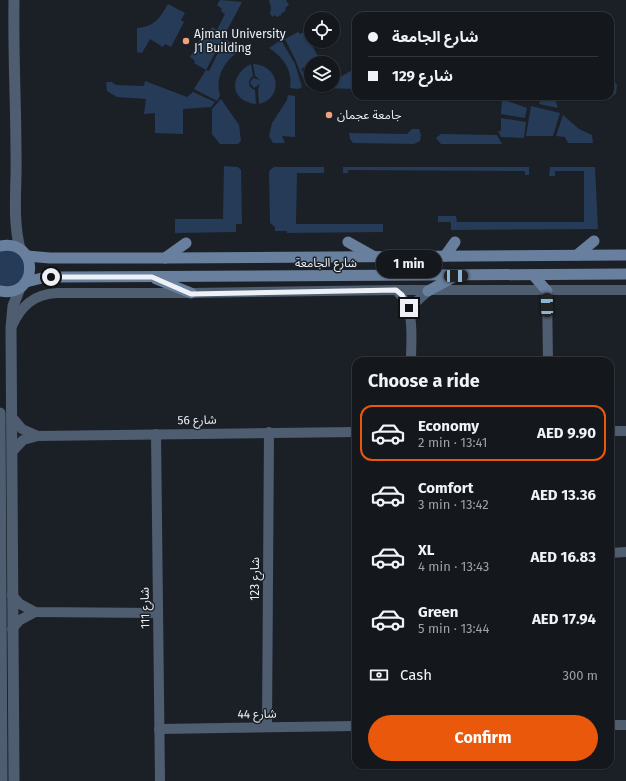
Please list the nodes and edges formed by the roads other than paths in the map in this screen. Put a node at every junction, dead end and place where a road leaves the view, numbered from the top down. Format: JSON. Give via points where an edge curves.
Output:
{"nodes":[{"id":1,"x":14,"y":0,"type":"edge"},
{"id":2,"x":594,"y":241,"type":"dead end"},
{"id":3,"x":348,"y":242,"type":"dead end"},
{"id":4,"x":455,"y":242,"type":"dead end"},
{"id":5,"x":186,"y":243,"type":"dead end"},
{"id":6,"x":0,"y":246,"type":"edge"},
{"id":7,"x":23,"y":252,"type":"junction"},
{"id":8,"x":626,"y":255,"type":"edge"},
{"id":9,"x":374,"y":256,"type":"junction"},
{"id":10,"x":445,"y":256,"type":"junction"},
{"id":11,"x":577,"y":256,"type":"junction"},
{"id":12,"x":165,"y":258,"type":"junction"},
{"id":13,"x":626,"y":274,"type":"edge"},
{"id":14,"x":533,"y":275,"type":"junction"},
{"id":15,"x":456,"y":276,"type":"junction"},
{"id":16,"x":152,"y":277,"type":"junction"},
{"id":17,"x":23,"y":285,"type":"junction"},
{"id":18,"x":396,"y":290,"type":"junction"},
{"id":19,"x":547,"y":290,"type":"junction"},
{"id":20,"x":626,"y":290,"type":"edge"},
{"id":21,"x":0,"y":291,"type":"edge"},
{"id":22,"x":428,"y":291,"type":"junction"},
{"id":23,"x":191,"y":294,"type":"junction"},
{"id":24,"x":411,"y":314,"type":"junction"},
{"id":25,"x":11,"y":328,"type":"junction"},
{"id":26,"x":411,"y":357,"type":"edge"},
{"id":27,"x":548,"y":357,"type":"edge"},
{"id":28,"x":5,"y":415,"type":"edge"},
{"id":29,"x":614,"y":431,"type":"edge"},
{"id":30,"x":626,"y":431,"type":"edge"},
{"id":31,"x":269,"y":432,"type":"junction"},
{"id":32,"x":352,"y":432,"type":"edge"},
{"id":33,"x":156,"y":434,"type":"junction"},
{"id":34,"x":38,"y":436,"type":"junction"},
{"id":35,"x":0,"y":445,"type":"edge"},
{"id":36,"x":12,"y":452,"type":"junction"},
{"id":37,"x":626,"y":552,"type":"edge"},
{"id":38,"x":614,"y":553,"type":"edge"},
{"id":39,"x":12,"y":595,"type":"junction"},
{"id":40,"x":35,"y":612,"type":"junction"},
{"id":41,"x":158,"y":613,"type":"junction"},
{"id":42,"x":12,"y":629,"type":"junction"},
{"id":43,"x":1,"y":717,"type":"edge"},
{"id":44,"x":614,"y":725,"type":"edge"},
{"id":45,"x":626,"y":725,"type":"edge"},
{"id":46,"x":267,"y":726,"type":"junction"},
{"id":47,"x":352,"y":726,"type":"edge"},
{"id":48,"x":159,"y":730,"type":"junction"},
{"id":49,"x":1,"y":749,"type":"edge"},
{"id":50,"x":2,"y":781,"type":"edge"},
{"id":51,"x":14,"y":781,"type":"edge"},
{"id":52,"x":160,"y":781,"type":"edge"}],
"edges":[{"from":1,"to":7,"type":"street","via":[[15,206],[16,228]]},
{"from":2,"to":11,"type":"main road"},
{"from":3,"to":9,"type":"main road"},
{"from":4,"to":10,"type":"main road"},
{"from":5,"to":12,"type":"main road"},
{"from":6,"to":7,"type":"main road","name":"شارع الجامعة","via":[[13,246]]},
{"from":7,"to":12,"type":"main road","name":"شارع الجامعة","via":[[50,258]]},
{"from":7,"to":17,"type":"main road","via":[[30,266]]},
{"from":8,"to":11,"type":"main road","name":"شارع الجامعة"},
{"from":9,"to":10,"type":"main road","name":"شارع الجامعة"},
{"from":9,"to":12,"type":"main road","name":"شارع الجامعة"},
{"from":10,"to":11,"type":"main road","name":"شارع الجامعة"},
{"from":13,"to":14,"type":"main road","name":"شارع الجامعة"},
{"from":14,"to":15,"type":"main road","name":"شارع الجامعة"},
{"from":14,"to":19,"type":"main road"},
{"from":15,"to":16,"type":"main road","name":"شارع الجامعة"},
{"from":15,"to":22,"type":"main road"},
{"from":16,"to":17,"type":"main road","name":"شارع الجامعة","via":[[51,277]]},
{"from":16,"to":23,"type":"main road"},
{"from":17,"to":21,"type":"main road","name":"شارع الجامعة","via":[[10,292]]},
{"from":17,"to":25,"type":"street","via":[[12,306]]},
{"from":18,"to":22,"type":"street"},
{"from":18,"to":23,"type":"street"},
{"from":18,"to":24,"type":"street","via":[[406,301]]},
{"from":19,"to":20,"type":"street"},
{"from":19,"to":22,"type":"street"},
{"from":19,"to":27,"type":"street"},
{"from":22,"to":24,"type":"street","via":[[416,302]]},
{"from":23,"to":25,"type":"street","via":[[48,293],[24,306]]},
{"from":24,"to":26,"type":"street"},
{"from":25,"to":28,"type":"street"},
{"from":28,"to":34,"type":"street","name":"شارع 56","via":[[22,429]]},
{"from":28,"to":35,"type":"street"},
{"from":28,"to":36,"type":"street"},
{"from":29,"to":30,"type":"street"},
{"from":31,"to":32,"type":"street","name":"شارع 56"},
{"from":31,"to":33,"type":"street","name":"شارع 56"},
{"from":31,"to":46,"type":"street","name":"شارع 123"},
{"from":33,"to":34,"type":"street","name":"شارع 56"},
{"from":33,"to":41,"type":"street","name":"شارع 111"},
{"from":34,"to":36,"type":"street","name":"شارع 56","via":[[23,440]]},
{"from":35,"to":43,"type":"street"},
{"from":36,"to":39,"type":"street"},
{"from":37,"to":38,"type":"street"},
{"from":39,"to":40,"type":"street","via":[[20,604]]},
{"from":39,"to":42,"type":"street"},
{"from":40,"to":41,"type":"street"},
{"from":40,"to":42,"type":"street","via":[[24,617]]},
{"from":41,"to":48,"type":"street","name":"شارع 111"},
{"from":42,"to":51,"type":"street"},
{"from":43,"to":49,"type":"street"},
{"from":44,"to":45,"type":"street"},
{"from":46,"to":47,"type":"street","name":"شارع 44"},
{"from":46,"to":48,"type":"street","name":"شارع 44"},
{"from":48,"to":52,"type":"street","name":"شارع 111"},
{"from":49,"to":50,"type":"street"}]}
